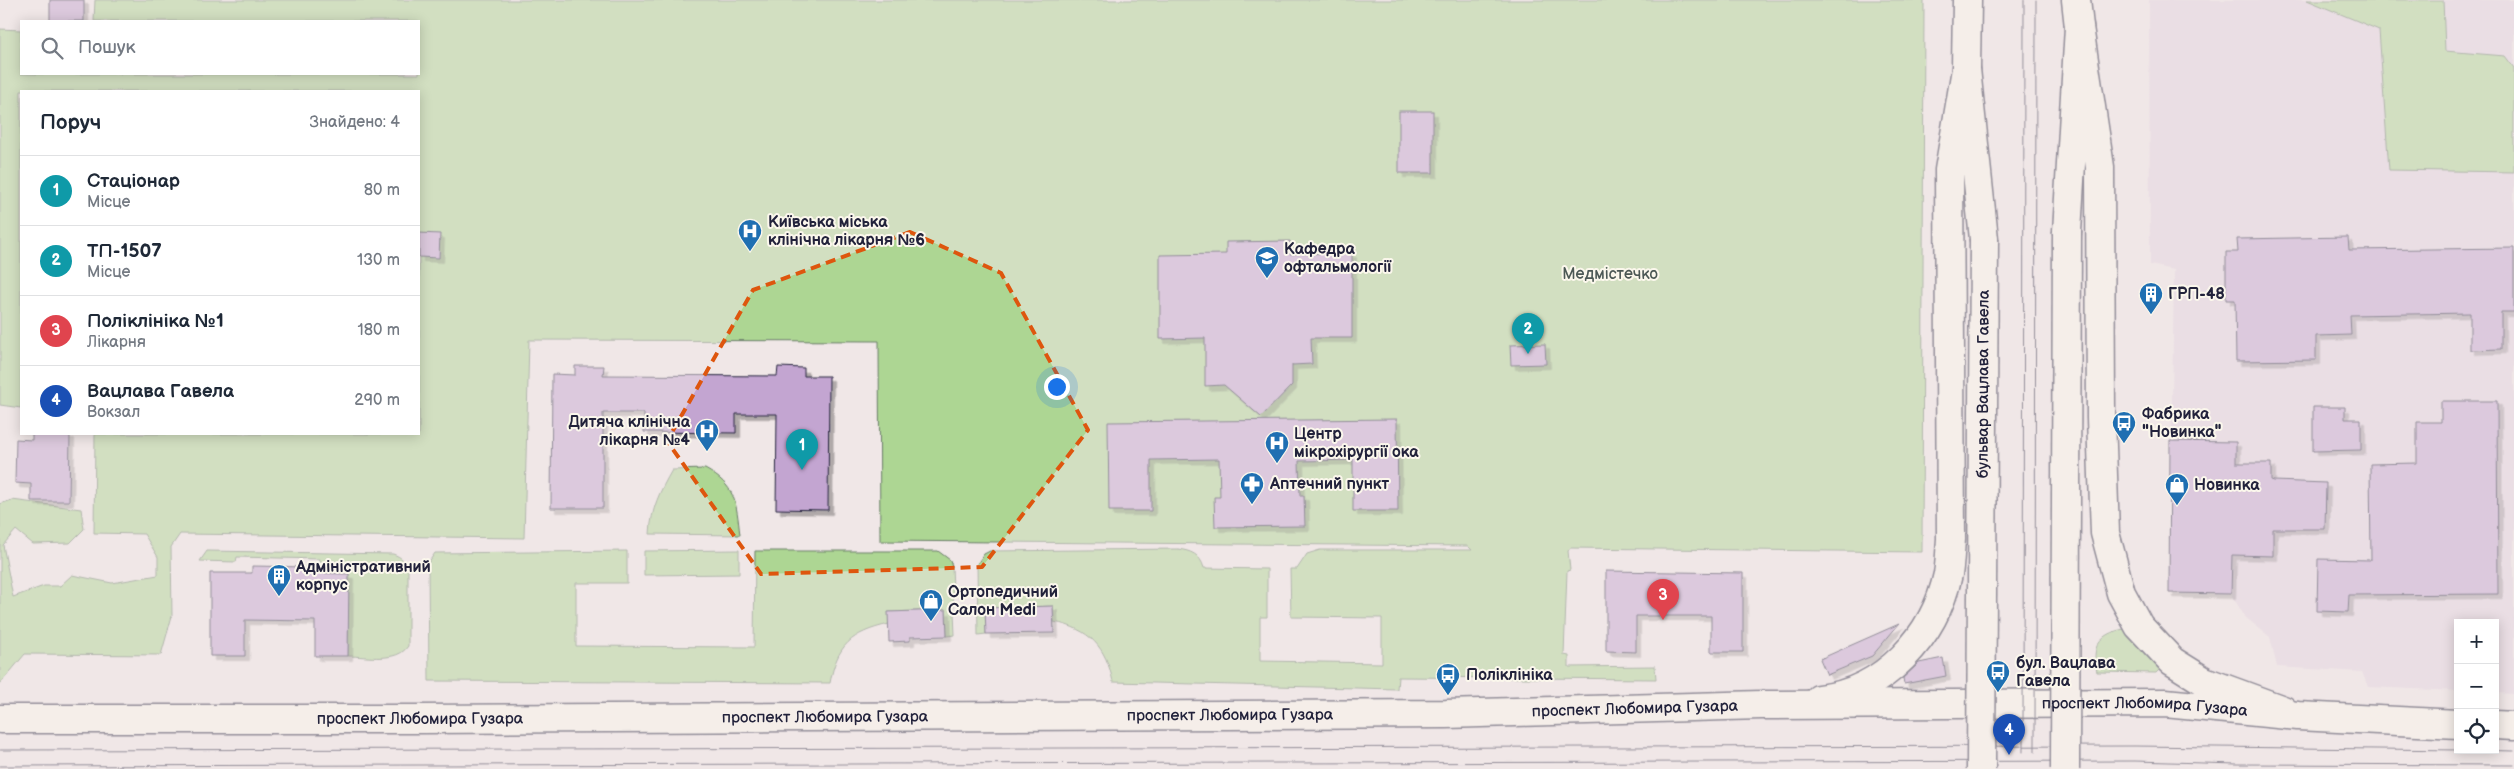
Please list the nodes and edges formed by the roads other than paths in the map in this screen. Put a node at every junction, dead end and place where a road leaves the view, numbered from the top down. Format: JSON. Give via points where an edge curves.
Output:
{"nodes":[{"id":1,"x":1967,"y":0,"type":"edge"},
{"id":2,"x":2076,"y":0,"type":"edge"},
{"id":3,"x":2079,"y":27,"type":"junction"},
{"id":4,"x":1966,"y":68,"type":"junction"},
{"id":5,"x":1761,"y":705,"type":"junction"},
{"id":6,"x":2298,"y":716,"type":"junction"},
{"id":7,"x":0,"y":719,"type":"edge"},
{"id":8,"x":2454,"y":724,"type":"edge"},
{"id":9,"x":2499,"y":725,"type":"edge"},
{"id":10,"x":2514,"y":726,"type":"edge"},
{"id":11,"x":1981,"y":769,"type":"edge"},
{"id":12,"x":2065,"y":769,"type":"edge"}],
"edges":[{"from":1,"to":4,"type":"main road","name":"бульвар Вацлава Гавела"},
{"from":2,"to":3,"type":"main road"},
{"from":3,"to":6,"type":"main road","via":[[2100,167],[2105,533],[2121,593],[2139,626],[2172,661],[2204,681]]},
{"from":3,"to":12,"type":"main road","bridge":true,"via":[[2067,232]]},
{"from":4,"to":5,"type":"main road","via":[[1949,170],[1951,539],[1948,573],[1940,600],[1926,630],[1908,652],[1884,674],[1862,688],[1840,697]]},
{"from":4,"to":11,"type":"main road","name":"бульвар Вацлава Гавела","bridge":true,"via":[[1984,239]]},
{"from":5,"to":6,"type":"main road","name":"проспект Любомира Гузара","via":[[2165,702]]},
{"from":5,"to":7,"type":"main road","name":"проспект Любомира Гузара","via":[[1436,714]]},
{"from":6,"to":8,"type":"main road","name":"проспект Любомира Гузара"},
{"from":9,"to":10,"type":"main road"}]}
